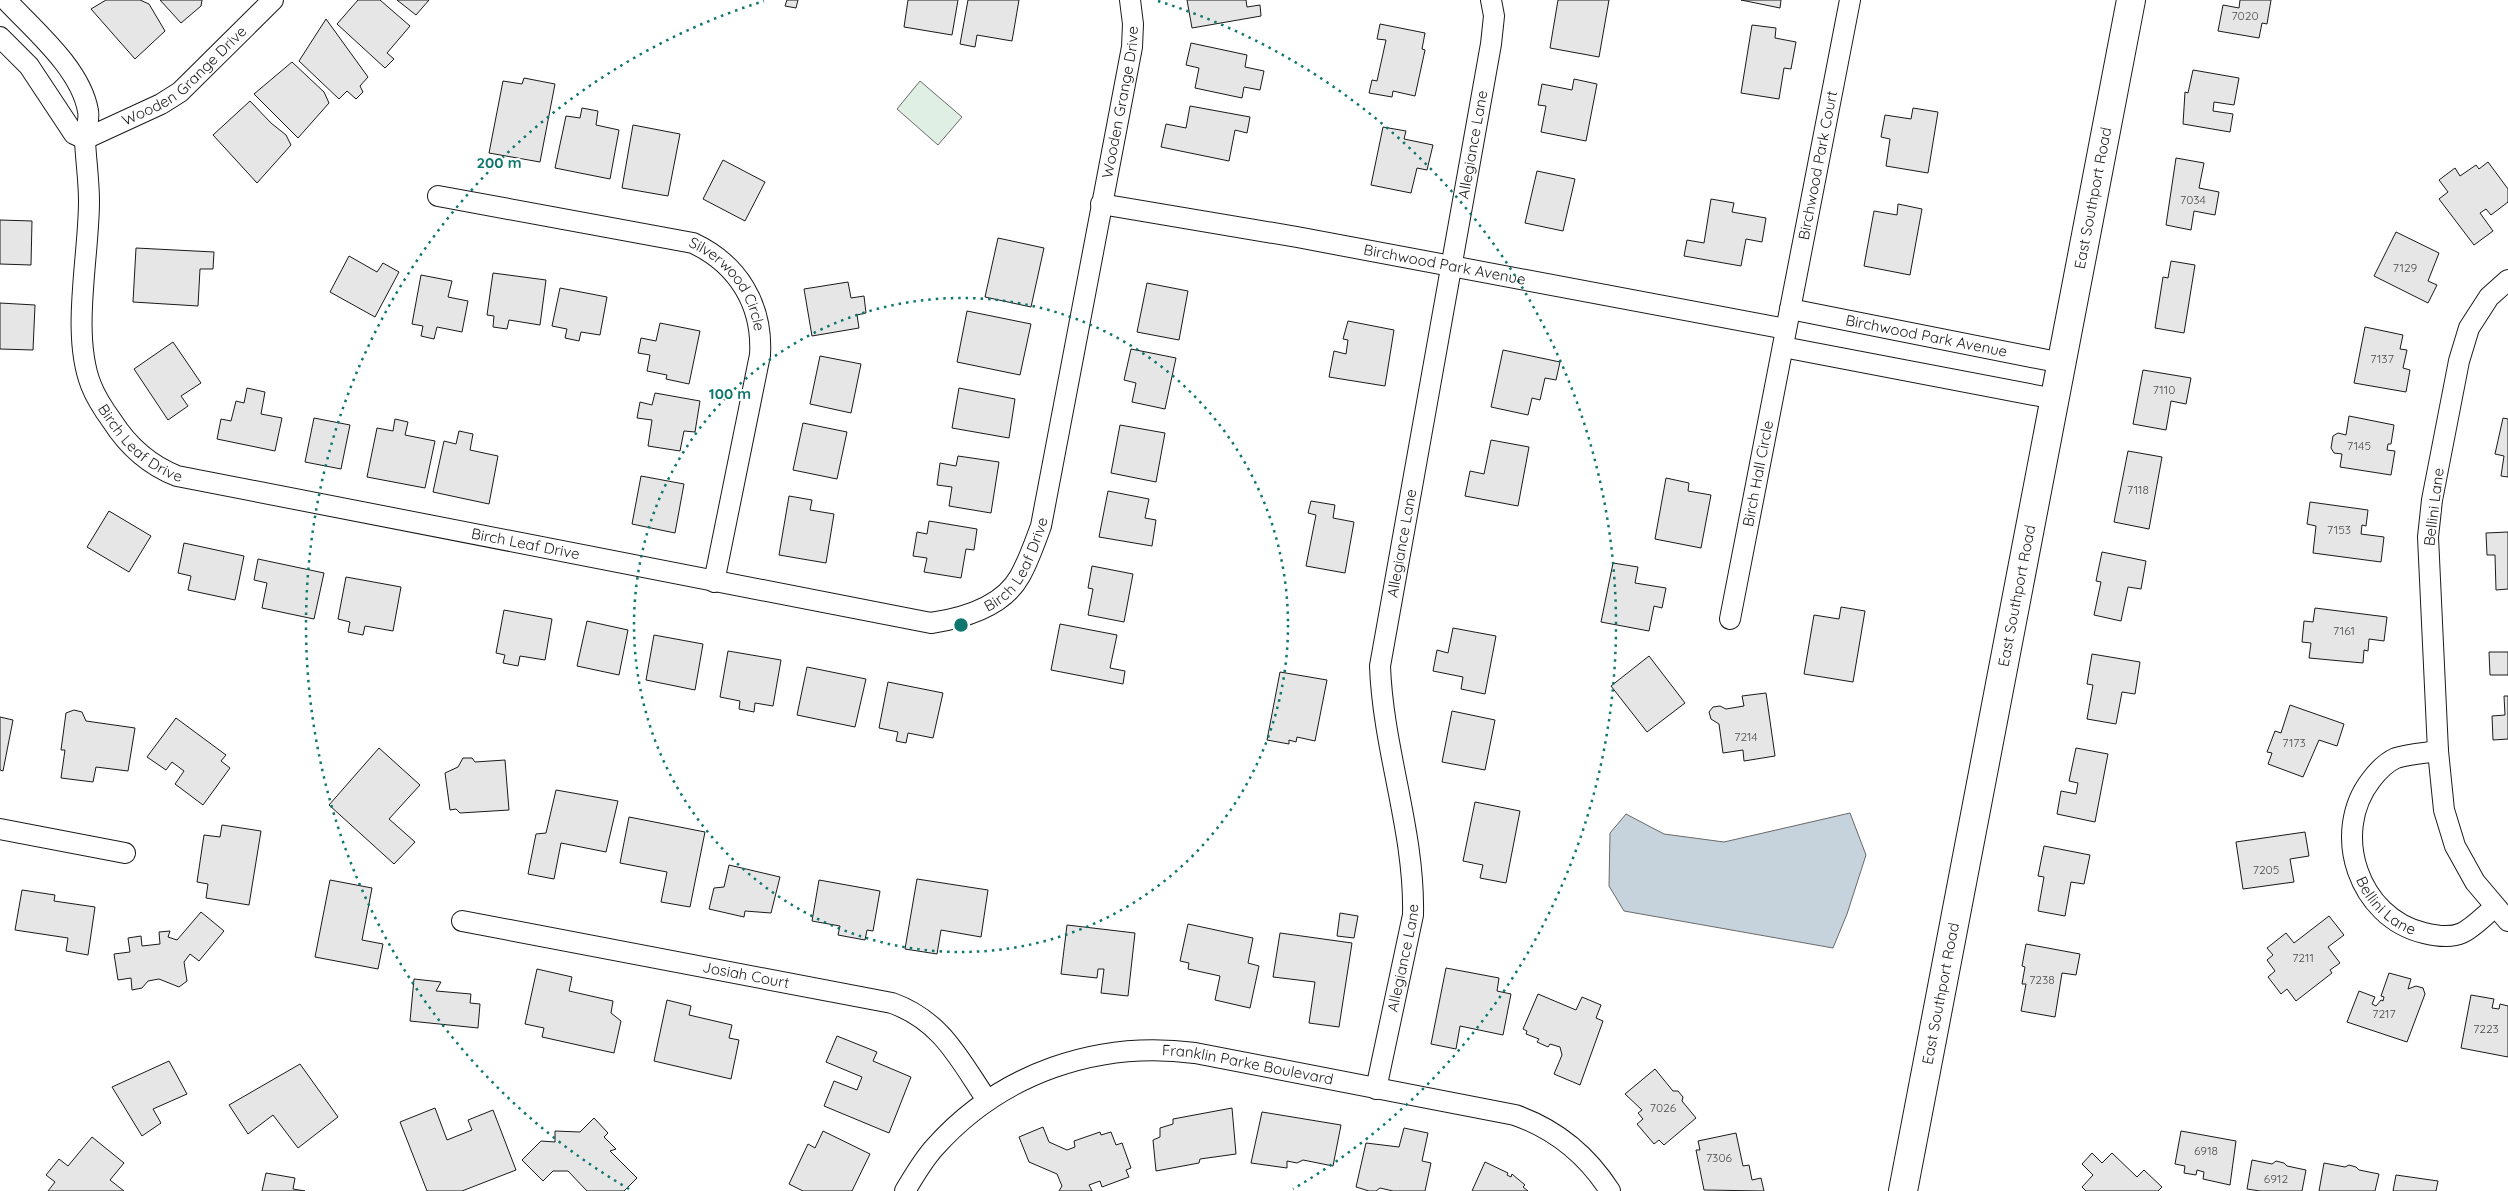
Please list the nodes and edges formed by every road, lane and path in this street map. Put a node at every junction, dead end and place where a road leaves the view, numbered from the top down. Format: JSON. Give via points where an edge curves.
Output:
{"nodes":[{"id":1,"x":6,"y":0,"type":"edge"},
{"id":2,"x":273,"y":0,"type":"edge"},
{"id":3,"x":1130,"y":0,"type":"edge"},
{"id":4,"x":1491,"y":0,"type":"edge"},
{"id":5,"x":1850,"y":0,"type":"edge"},
{"id":6,"x":2131,"y":0,"type":"edge"},
{"id":7,"x":0,"y":37,"type":"edge"},
{"id":8,"x":80,"y":137,"type":"junction"},
{"id":9,"x":438,"y":196,"type":"dead end"},
{"id":10,"x":1101,"y":204,"type":"junction"},
{"id":11,"x":1451,"y":265,"type":"junction"},
{"id":12,"x":2508,"y":280,"type":"edge"},
{"id":13,"x":1790,"y":309,"type":"junction"},
{"id":14,"x":1785,"y":338,"type":"junction"},
{"id":15,"x":2062,"y":363,"type":"junction"},
{"id":16,"x":2055,"y":399,"type":"junction"},
{"id":17,"x":714,"y":582,"type":"junction"},
{"id":18,"x":1730,"y":619,"type":"dead end"},
{"id":19,"x":2438,"y":751,"type":"junction"},
{"id":20,"x":0,"y":829,"type":"edge"},
{"id":21,"x":125,"y":854,"type":"dead end"},
{"id":22,"x":2501,"y":914,"type":"edge"},
{"id":23,"x":462,"y":921,"type":"dead end"},
{"id":24,"x":1376,"y":1088,"type":"junction"},
{"id":25,"x":987,"y":1100,"type":"junction"},
{"id":26,"x":1610,"y":1190,"type":"edge"},
{"id":27,"x":905,"y":1191,"type":"edge"},
{"id":28,"x":1903,"y":1191,"type":"edge"}],
"edges":[{"from":1,"to":8,"type":"street","name":"Birch Leaf Drive","via":[[79,83],[89,112]]},
{"from":2,"to":8,"type":"street","name":"Wooden Grange Drive","via":[[180,92],[161,104]]},
{"from":3,"to":10,"type":"street","name":"Wooden Grange Drive","via":[[1132,46]]},
{"from":4,"to":11,"type":"street","name":"Allegiance Lane","via":[[1494,16],[1491,44]]},
{"from":5,"to":13,"type":"street","name":"Birchwood Park Court"},
{"from":6,"to":15,"type":"main road","name":"East Southport Road"},
{"from":7,"to":8,"type":"street","name":"Birch Leaf Drive","via":[[29,66]]},
{"from":8,"to":17,"type":"street","name":"Birch Leaf Drive","via":[[89,202],[82,330],[84,359],[91,385],[114,425],[129,444],[154,464],[178,476]]},
{"from":9,"to":17,"type":"street","name":"Silverwood Circle","via":[[693,243],[711,252],[739,277],[750,296],[757,320],[761,337],[760,355]]},
{"from":10,"to":11,"type":"street","name":"Birchwood Park Avenue"},
{"from":10,"to":17,"type":"street","name":"Birch Leaf Drive","via":[[1041,526],[1020,577],[1007,592],[988,606],[967,615],[931,623]]},
{"from":11,"to":14,"type":"street","name":"Birchwood Park Avenue"},
{"from":11,"to":24,"type":"street","name":"Allegiance Lane","via":[[1380,666],[1381,693],[1408,839],[1413,915]]},
{"from":12,"to":19,"type":"street","name":"Bellini Lane","via":[[2489,297],[2469,328],[2458,361],[2432,500],[2428,537]]},
{"from":13,"to":14,"type":"street","name":"Birchwood Park Court"},
{"from":13,"to":15,"type":"street","name":"Birchwood Park Avenue"},
{"from":14,"to":16,"type":"street","name":"Birchwood Park Avenue"},
{"from":14,"to":18,"type":"street","name":"Birch Hall Circle"},
{"from":15,"to":16,"type":"main road","name":"East Southport Road"},
{"from":16,"to":28,"type":"main road","name":"East Southport Road"},
{"from":19,"to":22,"type":"street","name":"Bellini Lane","via":[[2444,810],[2456,846],[2475,882]]},
{"from":19,"to":22,"type":"street","name":"Bellini Lane","via":[[2395,758],[2377,772],[2363,790],[2354,812],[2351,838],[2359,879],[2391,918],[2413,930],[2439,936],[2462,933]]},
{"from":20,"to":21,"type":"street"},
{"from":23,"to":25,"type":"street","name":"Josiah Court","via":[[892,1003],[915,1012],[935,1027]]},
{"from":24,"to":25,"type":"street","name":"Franklin Parke Boulevard","via":[[1196,1053],[1140,1050],[1098,1054],[1051,1067]]},
{"from":24,"to":26,"type":"street","name":"Franklin Parke Boulevard","via":[[1499,1110],[1524,1118],[1550,1130],[1576,1150]]},
{"from":25,"to":27,"type":"street","name":"Franklin Parke Boulevard","via":[[936,1146]]}]}
